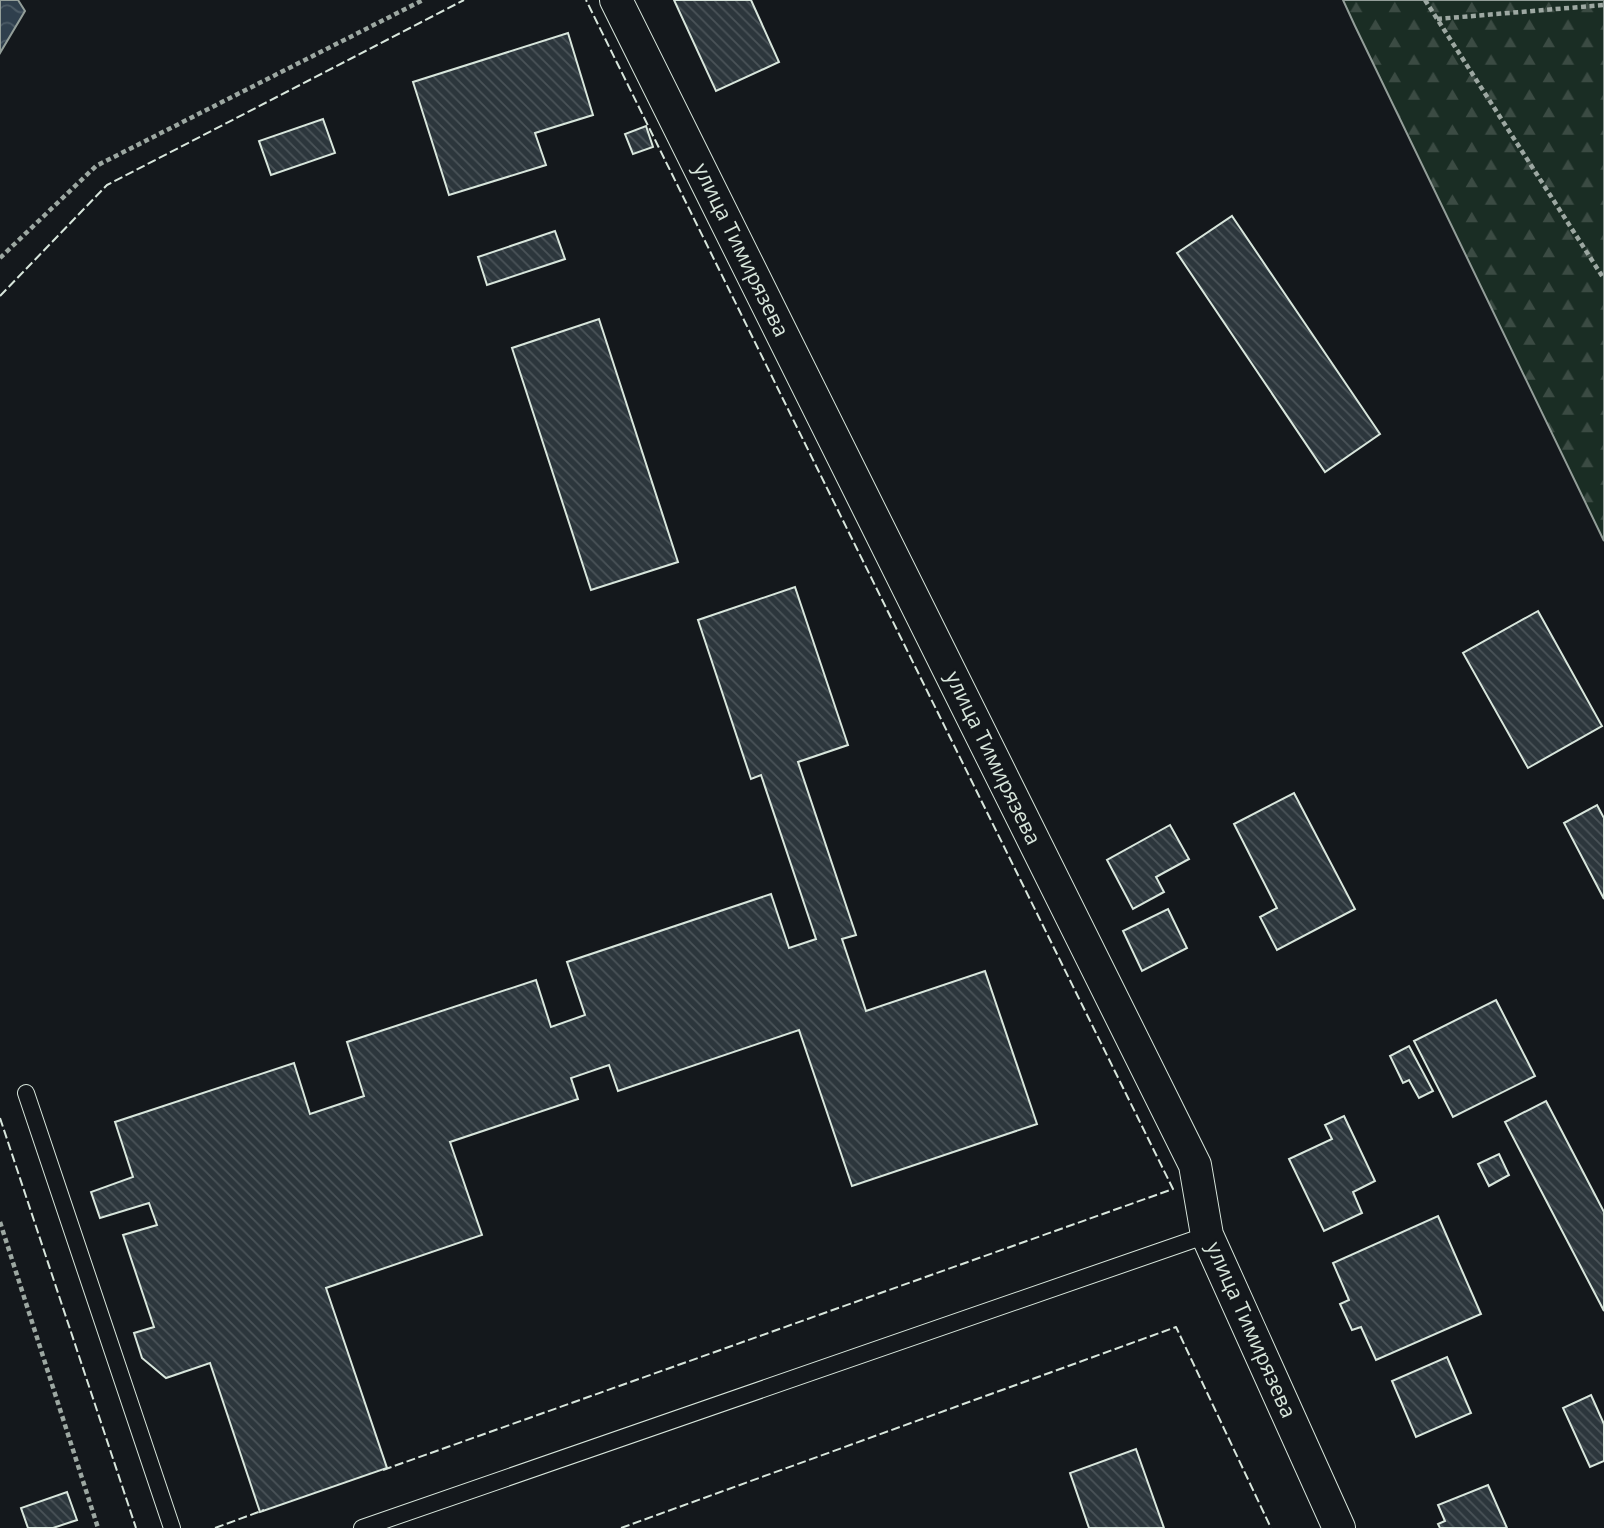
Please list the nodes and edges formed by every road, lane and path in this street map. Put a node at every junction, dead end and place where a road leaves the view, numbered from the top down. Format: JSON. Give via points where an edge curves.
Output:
{"nodes":[{"id":1,"x":423,"y":0,"type":"edge"},
{"id":2,"x":616,"y":0,"type":"edge"},
{"id":3,"x":1425,"y":0,"type":"edge"},
{"id":4,"x":1604,"y":5,"type":"edge"},
{"id":5,"x":1437,"y":19,"type":"junction"},
{"id":6,"x":0,"y":258,"type":"edge"},
{"id":7,"x":1604,"y":279,"type":"edge"},
{"id":8,"x":26,"y":1093,"type":"dead end"},
{"id":9,"x":0,"y":1222,"type":"edge"},
{"id":10,"x":1207,"y":1235,"type":"junction"},
{"id":11,"x":99,"y":1528,"type":"edge"},
{"id":12,"x":172,"y":1528,"type":"edge"},
{"id":13,"x":362,"y":1528,"type":"edge"},
{"id":14,"x":1339,"y":1528,"type":"edge"}],
"edges":[{"from":1,"to":6,"type":"path","via":[[96,166]]},
{"from":2,"to":10,"type":"street","name":"улица Тимирязева","via":[[1195,1165]]},
{"from":3,"to":5,"type":"path"},
{"from":4,"to":5,"type":"path"},
{"from":5,"to":7,"type":"path"},
{"from":8,"to":12,"type":"lane"},
{"from":9,"to":11,"type":"path"},
{"from":10,"to":13,"type":"lane"},
{"from":10,"to":14,"type":"street","name":"улица Тимирязева"}]}
